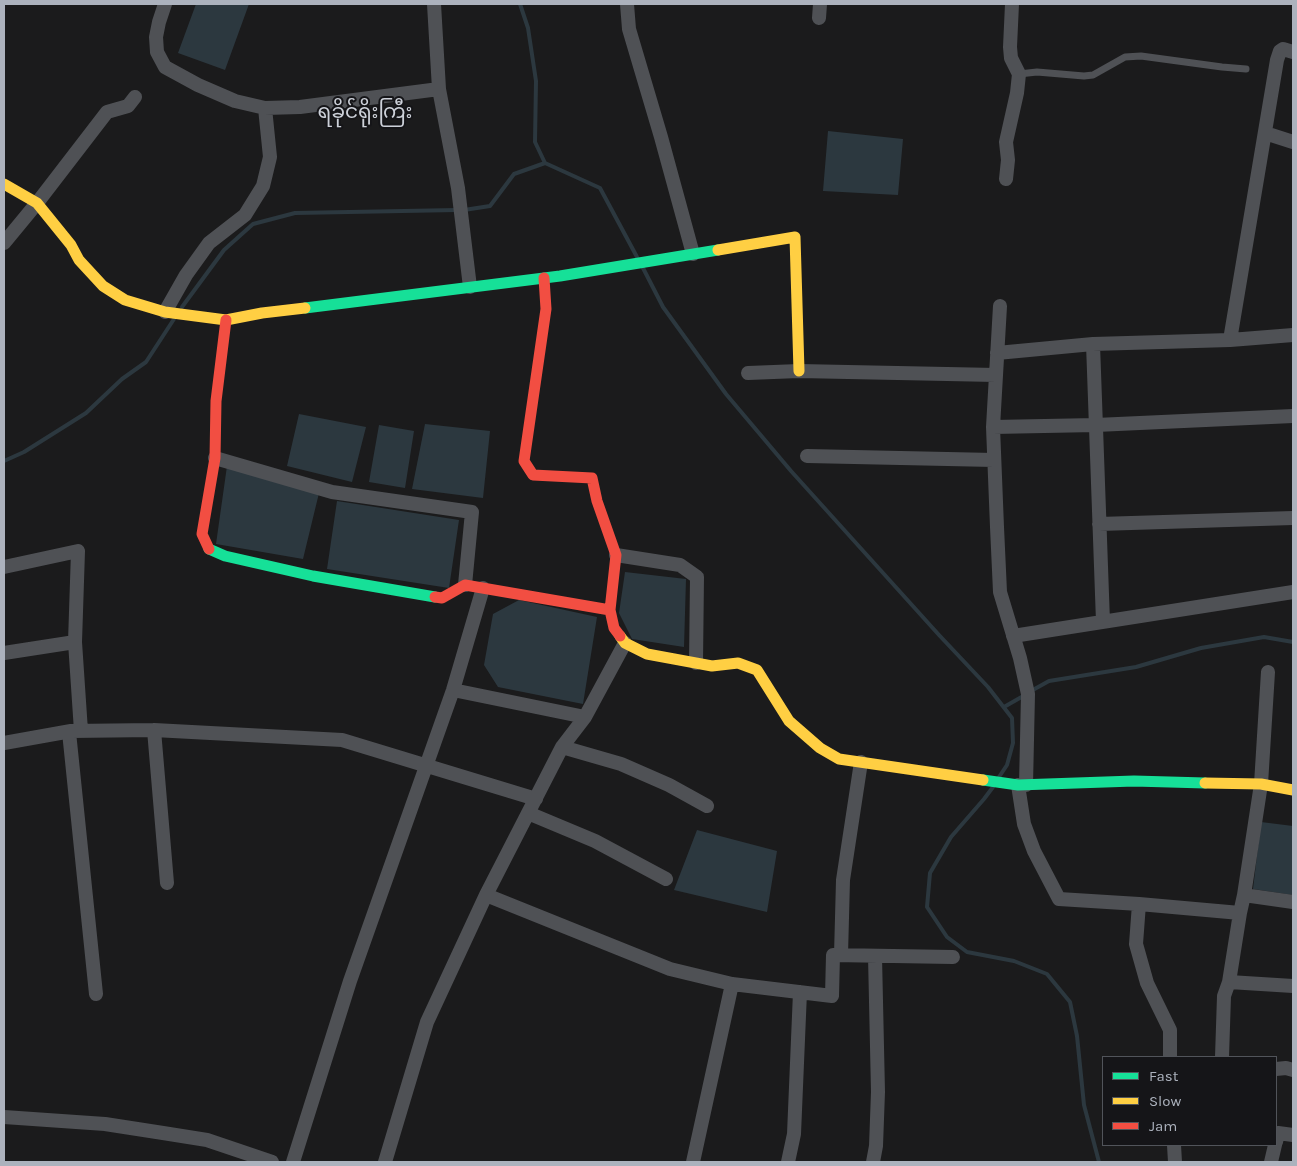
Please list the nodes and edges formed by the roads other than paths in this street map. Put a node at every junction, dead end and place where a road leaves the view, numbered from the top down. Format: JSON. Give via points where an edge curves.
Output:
{"nodes":[{"id":1,"x":165,"y":4,"type":"edge"},
{"id":2,"x":434,"y":4,"type":"edge"},
{"id":3,"x":627,"y":4,"type":"edge"},
{"id":4,"x":820,"y":4,"type":"edge"},
{"id":5,"x":1012,"y":4,"type":"edge"},
{"id":6,"x":819,"y":18,"type":"dead end"},
{"id":7,"x":1293,"y":52,"type":"edge"},
{"id":8,"x":1246,"y":69,"type":"dead end"},
{"id":9,"x":1019,"y":74,"type":"junction"},
{"id":10,"x":439,"y":89,"type":"junction"},
{"id":11,"x":135,"y":97,"type":"dead end"},
{"id":12,"x":265,"y":108,"type":"junction"},
{"id":13,"x":1265,"y":133,"type":"junction"},
{"id":14,"x":1293,"y":142,"type":"edge"},
{"id":15,"x":1006,"y":179,"type":"dead end"},
{"id":16,"x":4,"y":184,"type":"edge"},
{"id":17,"x":37,"y":203,"type":"junction"},
{"id":18,"x":4,"y":243,"type":"edge"},
{"id":19,"x":693,"y":254,"type":"junction"},
{"id":20,"x":544,"y":278,"type":"junction"},
{"id":21,"x":470,"y":287,"type":"junction"},
{"id":22,"x":1000,"y":306,"type":"dead end"},
{"id":23,"x":165,"y":312,"type":"junction"},
{"id":24,"x":226,"y":320,"type":"junction"},
{"id":25,"x":1293,"y":335,"type":"edge"},
{"id":26,"x":1230,"y":340,"type":"junction"},
{"id":27,"x":1094,"y":344,"type":"junction"},
{"id":28,"x":997,"y":353,"type":"junction"},
{"id":29,"x":799,"y":371,"type":"junction"},
{"id":30,"x":748,"y":373,"type":"dead end"},
{"id":31,"x":996,"y":375,"type":"junction"},
{"id":32,"x":1293,"y":416,"type":"edge"},
{"id":33,"x":1096,"y":425,"type":"junction"},
{"id":34,"x":993,"y":427,"type":"junction"},
{"id":35,"x":807,"y":456,"type":"dead end"},
{"id":36,"x":214,"y":458,"type":"junction"},
{"id":37,"x":994,"y":460,"type":"junction"},
{"id":38,"x":1293,"y":518,"type":"edge"},
{"id":39,"x":1099,"y":524,"type":"junction"},
{"id":40,"x":616,"y":555,"type":"junction"},
{"id":41,"x":4,"y":567,"type":"edge"},
{"id":42,"x":465,"y":585,"type":"junction"},
{"id":43,"x":483,"y":588,"type":"junction"},
{"id":44,"x":1293,"y":592,"type":"edge"},
{"id":45,"x":610,"y":610,"type":"junction"},
{"id":46,"x":1102,"y":622,"type":"junction"},
{"id":47,"x":1013,"y":636,"type":"junction"},
{"id":48,"x":75,"y":642,"type":"junction"},
{"id":49,"x":625,"y":643,"type":"junction"},
{"id":50,"x":4,"y":653,"type":"edge"},
{"id":51,"x":696,"y":663,"type":"junction"},
{"id":52,"x":1268,"y":672,"type":"dead end"},
{"id":53,"x":452,"y":690,"type":"junction"},
{"id":54,"x":585,"y":718,"type":"junction"},
{"id":55,"x":154,"y":730,"type":"junction"},
{"id":56,"x":75,"y":732,"type":"junction"},
{"id":57,"x":4,"y":743,"type":"edge"},
{"id":58,"x":562,"y":747,"type":"junction"},
{"id":59,"x":861,"y":762,"type":"junction"},
{"id":60,"x":426,"y":765,"type":"junction"},
{"id":61,"x":1261,"y":784,"type":"junction"},
{"id":62,"x":1022,"y":785,"type":"junction"},
{"id":63,"x":1293,"y":790,"type":"edge"},
{"id":64,"x":536,"y":799,"type":"junction"},
{"id":65,"x":706,"y":806,"type":"dead end"},
{"id":66,"x":528,"y":813,"type":"junction"},
{"id":67,"x":666,"y":879,"type":"dead end"},
{"id":68,"x":166,"y":883,"type":"dead end"},
{"id":69,"x":486,"y":895,"type":"junction"},
{"id":70,"x":1244,"y":895,"type":"junction"},
{"id":71,"x":1293,"y":902,"type":"edge"},
{"id":72,"x":1139,"y":904,"type":"junction"},
{"id":73,"x":1240,"y":913,"type":"junction"},
{"id":74,"x":841,"y":956,"type":"junction"},
{"id":75,"x":874,"y":956,"type":"junction"},
{"id":76,"x":952,"y":957,"type":"dead end"},
{"id":77,"x":1229,"y":982,"type":"junction"},
{"id":78,"x":732,"y":984,"type":"junction"},
{"id":79,"x":1293,"y":986,"type":"edge"},
{"id":80,"x":800,"y":992,"type":"junction"},
{"id":81,"x":96,"y":994,"type":"dead end"},
{"id":82,"x":1170,"y":1056,"type":"edge"},
{"id":83,"x":1222,"y":1056,"type":"edge"},
{"id":84,"x":1277,"y":1068,"type":"edge"},
{"id":85,"x":1293,"y":1070,"type":"edge"},
{"id":86,"x":4,"y":1117,"type":"edge"},
{"id":87,"x":1293,"y":1135,"type":"edge"},
{"id":88,"x":1277,"y":1136,"type":"edge"},
{"id":89,"x":1174,"y":1146,"type":"edge"},
{"id":90,"x":1275,"y":1146,"type":"edge"},
{"id":91,"x":272,"y":1162,"type":"edge"},
{"id":92,"x":293,"y":1162,"type":"edge"},
{"id":93,"x":385,"y":1162,"type":"edge"},
{"id":94,"x":693,"y":1162,"type":"edge"},
{"id":95,"x":788,"y":1162,"type":"edge"},
{"id":96,"x":873,"y":1162,"type":"edge"},
{"id":97,"x":1175,"y":1162,"type":"edge"},
{"id":98,"x":1272,"y":1162,"type":"edge"}],
"edges":[{"from":1,"to":12,"type":"street","via":[[156,37],[157,52],[164,67],[235,101]]},
{"from":2,"to":10,"type":"street"},
{"from":3,"to":19,"type":"street","via":[[629,30]]},
{"from":4,"to":6,"type":"street"},
{"from":5,"to":9,"type":"street","via":[[1011,58]]},
{"from":7,"to":13,"type":"street","via":[[1280,51]]},
{"from":8,"to":9,"type":"lane","via":[[1142,56],[1125,57],[1093,75]]},
{"from":9,"to":15,"type":"street","via":[[1006,142]]},
{"from":10,"to":12,"type":"street","via":[[300,107]]},
{"from":10,"to":21,"type":"street","via":[[458,188]]},
{"from":11,"to":17,"type":"street","via":[[128,106],[107,112]]},
{"from":12,"to":23,"type":"street","via":[[270,157],[263,186],[245,215],[209,243]]},
{"from":13,"to":14,"type":"street"},
{"from":13,"to":26,"type":"street"},
{"from":16,"to":17,"type":"street"},
{"from":17,"to":18,"type":"street"},
{"from":17,"to":23,"type":"street","via":[[79,260],[103,286],[125,300]]},
{"from":19,"to":20,"type":"street"},
{"from":19,"to":29,"type":"street","via":[[795,237]]},
{"from":20,"to":21,"type":"street"},
{"from":20,"to":40,"type":"street","via":[[546,308],[524,461],[533,475],[592,478]]},
{"from":21,"to":24,"type":"street"},
{"from":22,"to":28,"type":"street"},
{"from":23,"to":24,"type":"street"},
{"from":24,"to":36,"type":"street","via":[[216,401]]},
{"from":25,"to":26,"type":"street"},
{"from":26,"to":27,"type":"street"},
{"from":27,"to":28,"type":"street"},
{"from":27,"to":33,"type":"street"},
{"from":28,"to":31,"type":"street"},
{"from":29,"to":30,"type":"street"},
{"from":29,"to":31,"type":"street"},
{"from":31,"to":34,"type":"street"},
{"from":32,"to":33,"type":"street"},
{"from":33,"to":34,"type":"street"},
{"from":33,"to":39,"type":"street"},
{"from":34,"to":37,"type":"street"},
{"from":35,"to":37,"type":"street"},
{"from":36,"to":42,"type":"street","via":[[332,492],[472,512]]},
{"from":36,"to":42,"type":"street","via":[[202,534],[210,550],[313,576],[442,598]]},
{"from":37,"to":47,"type":"street","via":[[1000,592]]},
{"from":38,"to":39,"type":"street"},
{"from":39,"to":46,"type":"street"},
{"from":40,"to":45,"type":"street"},
{"from":40,"to":51,"type":"street","via":[[680,564],[697,577]]},
{"from":41,"to":48,"type":"street","via":[[78,551]]},
{"from":42,"to":43,"type":"street"},
{"from":43,"to":45,"type":"street"},
{"from":43,"to":53,"type":"street"},
{"from":44,"to":46,"type":"street"},
{"from":45,"to":49,"type":"street","via":[[614,628]]},
{"from":46,"to":47,"type":"street"},
{"from":47,"to":62,"type":"street","via":[[1028,694]]},
{"from":48,"to":50,"type":"street"},
{"from":48,"to":56,"type":"street"},
{"from":49,"to":51,"type":"street","via":[[647,654]]},
{"from":49,"to":54,"type":"street"},
{"from":51,"to":59,"type":"street","via":[[712,666],[738,663],[757,670],[789,722],[839,759]]},
{"from":52,"to":61,"type":"street"},
{"from":53,"to":54,"type":"street"},
{"from":53,"to":60,"type":"street"},
{"from":54,"to":58,"type":"street"},
{"from":55,"to":56,"type":"street"},
{"from":55,"to":60,"type":"street","via":[[342,740]]},
{"from":55,"to":68,"type":"street"},
{"from":56,"to":57,"type":"street"},
{"from":56,"to":81,"type":"street"},
{"from":58,"to":64,"type":"street"},
{"from":58,"to":65,"type":"street","via":[[621,764]]},
{"from":59,"to":62,"type":"street"},
{"from":59,"to":74,"type":"street","via":[[843,880]]},
{"from":60,"to":64,"type":"street"},
{"from":60,"to":92,"type":"street","via":[[350,981]]},
{"from":61,"to":62,"type":"street","via":[[1134,781]]},
{"from":61,"to":63,"type":"street"},
{"from":61,"to":70,"type":"street"},
{"from":62,"to":72,"type":"street","via":[[1024,824],[1059,899]]},
{"from":64,"to":66,"type":"street"},
{"from":66,"to":67,"type":"street","via":[[595,841]]},
{"from":66,"to":69,"type":"street"},
{"from":69,"to":78,"type":"street","via":[[670,969]]},
{"from":69,"to":93,"type":"street","via":[[426,1022]]},
{"from":70,"to":71,"type":"street"},
{"from":70,"to":73,"type":"street"},
{"from":72,"to":73,"type":"street"},
{"from":72,"to":82,"type":"street","via":[[1136,944],[1147,983],[1170,1030]]},
{"from":73,"to":77,"type":"street"},
{"from":74,"to":75,"type":"street"},
{"from":74,"to":80,"type":"street","via":[[833,955],[832,996]]},
{"from":75,"to":76,"type":"street"},
{"from":75,"to":96,"type":"street","via":[[878,1092]]},
{"from":77,"to":79,"type":"street"},
{"from":77,"to":83,"type":"street","via":[[1224,996]]},
{"from":78,"to":80,"type":"street"},
{"from":78,"to":94,"type":"street"},
{"from":80,"to":95,"type":"street","via":[[794,1134]]},
{"from":84,"to":85,"type":"street"},
{"from":86,"to":91,"type":"street","via":[[105,1124],[207,1140]]},
{"from":87,"to":88,"type":"street","via":[[1278,1133]]},
{"from":89,"to":97,"type":"street"},
{"from":90,"to":98,"type":"street"}]}
